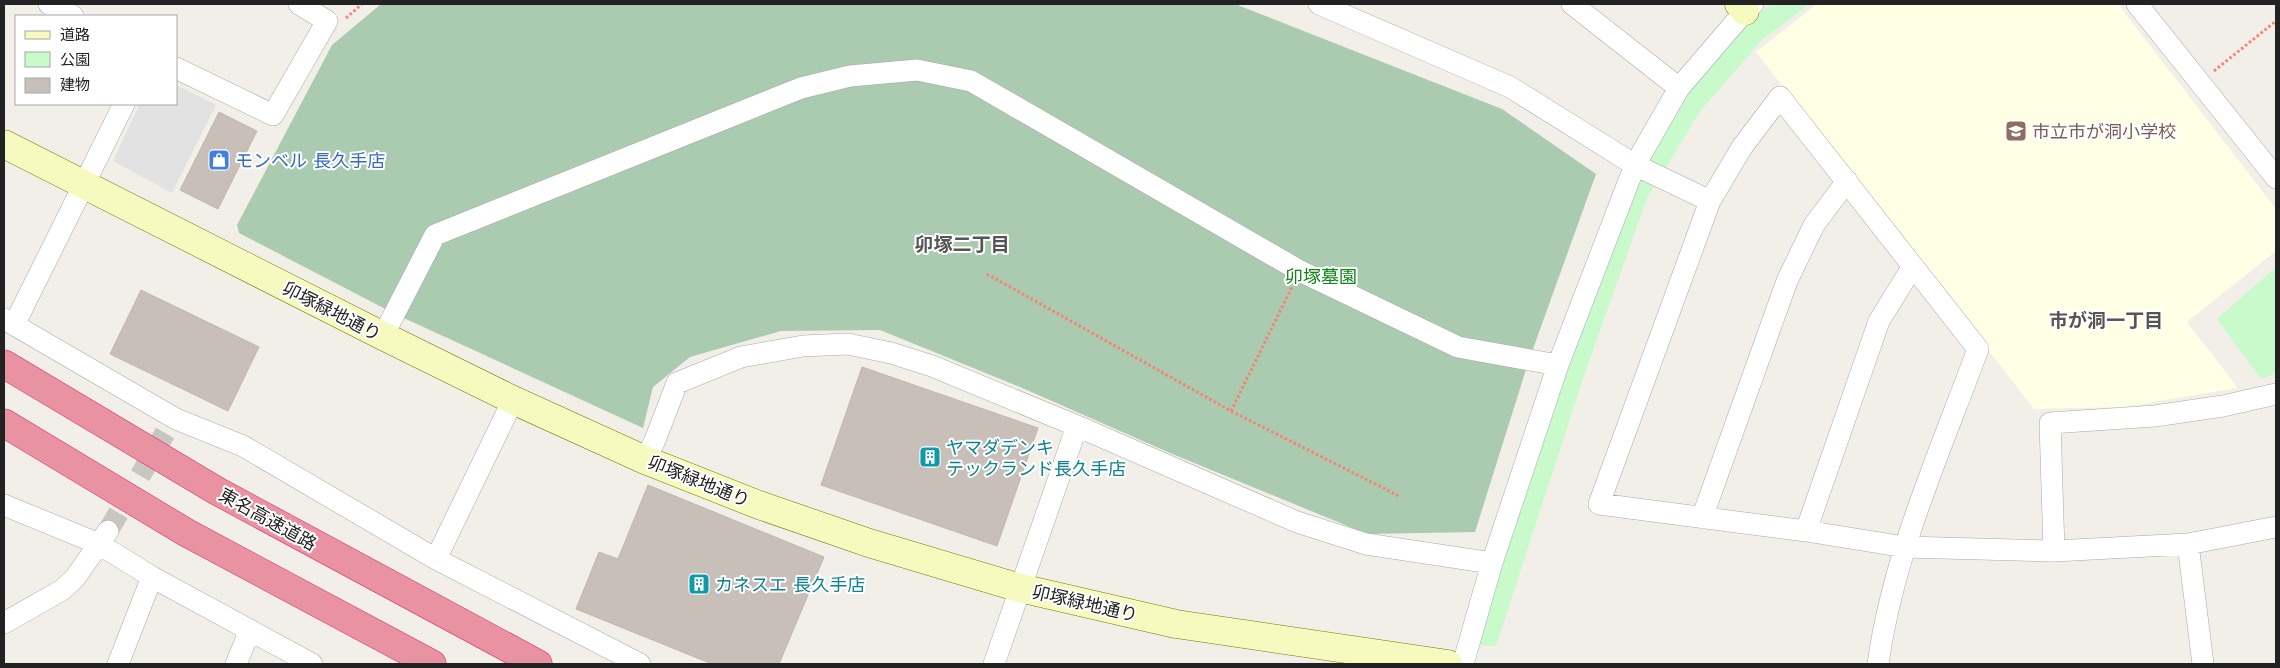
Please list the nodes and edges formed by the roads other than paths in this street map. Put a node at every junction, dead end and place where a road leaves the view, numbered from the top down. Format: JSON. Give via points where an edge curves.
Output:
{"nodes":[{"id":1,"x":49,"y":4,"type":"edge"},
{"id":2,"x":299,"y":4,"type":"edge"},
{"id":3,"x":1319,"y":4,"type":"edge"},
{"id":4,"x":1572,"y":4,"type":"edge"},
{"id":5,"x":2137,"y":4,"type":"edge"},
{"id":6,"x":1746,"y":6,"type":"edge"},
{"id":7,"x":72,"y":15,"type":"edge"},
{"id":8,"x":178,"y":69,"type":"edge"},
{"id":9,"x":1678,"y":88,"type":"junction"},
{"id":10,"x":124,"y":105,"type":"edge"},
{"id":11,"x":4,"y":144,"type":"edge"},
{"id":12,"x":1634,"y":165,"type":"junction"},
{"id":13,"x":2276,"y":178,"type":"edge"},
{"id":14,"x":1847,"y":181,"type":"junction"},
{"id":15,"x":84,"y":184,"type":"junction"},
{"id":16,"x":1710,"y":201,"type":"junction"},
{"id":17,"x":1913,"y":266,"type":"junction"},
{"id":18,"x":9,"y":322,"type":"edge"},
{"id":19,"x":383,"y":336,"type":"junction"},
{"id":20,"x":4,"y":364,"type":"edge"},
{"id":21,"x":1558,"y":365,"type":"junction"},
{"id":22,"x":2276,"y":394,"type":"edge"},
{"id":23,"x":513,"y":400,"type":"junction"},
{"id":24,"x":4,"y":423,"type":"edge"},
{"id":25,"x":1077,"y":426,"type":"junction"},
{"id":26,"x":645,"y":460,"type":"junction"},
{"id":27,"x":5,"y":508,"type":"edge"},
{"id":28,"x":1702,"y":518,"type":"junction"},
{"id":29,"x":2276,"y":527,"type":"edge"},
{"id":30,"x":1806,"y":531,"type":"junction"},
{"id":31,"x":104,"y":538,"type":"junction"},
{"id":32,"x":2188,"y":544,"type":"junction"},
{"id":33,"x":1905,"y":546,"type":"junction"},
{"id":34,"x":2054,"y":551,"type":"junction"},
{"id":35,"x":436,"y":559,"type":"junction"},
{"id":36,"x":1492,"y":563,"type":"junction"},
{"id":37,"x":152,"y":577,"type":"junction"},
{"id":38,"x":1020,"y":588,"type":"junction"},
{"id":39,"x":4,"y":623,"type":"edge"},
{"id":40,"x":250,"y":630,"type":"junction"},
{"id":41,"x":118,"y":664,"type":"edge"},
{"id":42,"x":236,"y":664,"type":"edge"},
{"id":43,"x":312,"y":664,"type":"edge"},
{"id":44,"x":432,"y":664,"type":"edge"},
{"id":45,"x":538,"y":664,"type":"edge"},
{"id":46,"x":640,"y":664,"type":"edge"},
{"id":47,"x":994,"y":664,"type":"edge"},
{"id":48,"x":1448,"y":664,"type":"edge"},
{"id":49,"x":1463,"y":664,"type":"edge"},
{"id":50,"x":1878,"y":664,"type":"edge"},
{"id":51,"x":2203,"y":664,"type":"edge"}],
"edges":[{"from":1,"to":7,"type":"street"},
{"from":2,"to":8,"type":"street","via":[[327,21],[272,115]]},
{"from":3,"to":12,"type":"street","via":[[1510,87]]},
{"from":4,"to":9,"type":"street"},
{"from":5,"to":13,"type":"street"},
{"from":6,"to":9,"type":"street"},
{"from":9,"to":12,"type":"street"},
{"from":10,"to":15,"type":"street"},
{"from":11,"to":15,"type":"street","name":"卯塚緑地通り"},
{"from":12,"to":16,"type":"street"},
{"from":12,"to":21,"type":"street"},
{"from":14,"to":16,"type":"street","via":[[1780,97],[1742,147]]},
{"from":14,"to":17,"type":"street"},
{"from":14,"to":28,"type":"street","via":[[1814,225],[1787,281]]},
{"from":15,"to":18,"type":"street"},
{"from":15,"to":19,"type":"street","name":"卯塚緑地通り"},
{"from":16,"to":28,"type":"street","via":[[1599,504]]},
{"from":17,"to":30,"type":"street","via":[[1879,322]]},
{"from":17,"to":33,"type":"street","via":[[1978,349]]},
{"from":18,"to":35,"type":"street","via":[[170,426],[243,446]]},
{"from":19,"to":21,"type":"street","via":[[435,235],[801,88],[850,76],[917,70],[971,81],[1300,271],[1458,348]]},
{"from":19,"to":23,"type":"street","name":"卯塚緑地通り"},
{"from":20,"to":45,"type":"highway","name":"東名高速道路","via":[[217,491]]},
{"from":21,"to":36,"type":"street"},
{"from":22,"to":34,"type":"street","via":[[2154,416],[2050,423]]},
{"from":23,"to":26,"type":"street","name":"卯塚緑地通り"},
{"from":23,"to":35,"type":"street"},
{"from":24,"to":44,"type":"highway","via":[[187,533]]},
{"from":25,"to":26,"type":"street","via":[[932,366],[891,353],[848,344],[803,346],[742,357],[677,383]]},
{"from":25,"to":36,"type":"street","via":[[1297,522],[1366,544]]},
{"from":25,"to":38,"type":"street"},
{"from":26,"to":38,"type":"street","name":"卯塚緑地通り","via":[[850,537]]},
{"from":27,"to":31,"type":"street"},
{"from":28,"to":30,"type":"street"},
{"from":29,"to":32,"type":"street"},
{"from":30,"to":33,"type":"street"},
{"from":31,"to":37,"type":"street"},
{"from":31,"to":39,"type":"street","via":[[76,578],[62,590]]},
{"from":32,"to":34,"type":"street"},
{"from":32,"to":51,"type":"street"},
{"from":33,"to":34,"type":"street"},
{"from":33,"to":50,"type":"street","via":[[1883,629]]},
{"from":35,"to":46,"type":"street"},
{"from":36,"to":49,"type":"street"},
{"from":37,"to":40,"type":"street"},
{"from":37,"to":41,"type":"street"},
{"from":38,"to":47,"type":"street"},
{"from":38,"to":48,"type":"street","name":"卯塚緑地通り","via":[[1176,624]]},
{"from":40,"to":42,"type":"street"},
{"from":40,"to":43,"type":"street"}]}
